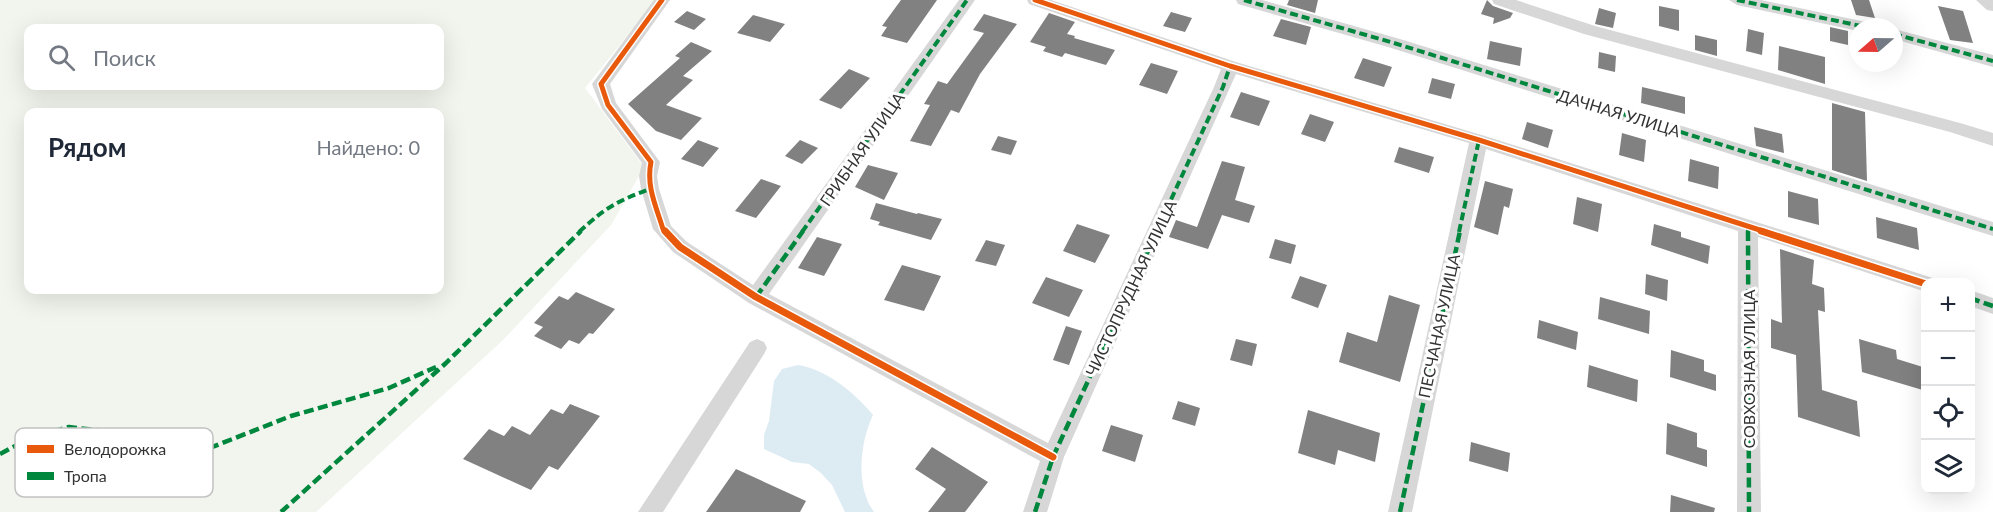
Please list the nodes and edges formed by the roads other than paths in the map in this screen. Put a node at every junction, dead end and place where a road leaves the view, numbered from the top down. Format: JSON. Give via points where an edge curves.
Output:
{"nodes":[{"id":1,"x":662,"y":0,"type":"edge"},
{"id":2,"x":967,"y":0,"type":"edge"},
{"id":3,"x":1035,"y":0,"type":"edge"},
{"id":4,"x":1244,"y":0,"type":"edge"},
{"id":5,"x":1500,"y":0,"type":"edge"},
{"id":6,"x":1737,"y":0,"type":"edge"},
{"id":7,"x":1984,"y":0,"type":"edge"},
{"id":8,"x":1993,"y":6,"type":"edge"},
{"id":9,"x":1849,"y":23,"type":"edge"},
{"id":10,"x":1903,"y":36,"type":"edge"},
{"id":11,"x":1993,"y":61,"type":"edge"},
{"id":12,"x":1230,"y":66,"type":"junction"},
{"id":13,"x":1479,"y":140,"type":"junction"},
{"id":14,"x":1993,"y":140,"type":"edge"},
{"id":15,"x":1748,"y":225,"type":"junction"},
{"id":16,"x":1993,"y":229,"type":"edge"},
{"id":17,"x":1921,"y":282,"type":"edge"},
{"id":18,"x":756,"y":297,"type":"junction"},
{"id":19,"x":1975,"y":299,"type":"edge"},
{"id":20,"x":1993,"y":306,"type":"edge"},
{"id":21,"x":757,"y":348,"type":"dead end"},
{"id":22,"x":1053,"y":457,"type":"junction"},
{"id":23,"x":650,"y":512,"type":"edge"},
{"id":24,"x":1035,"y":512,"type":"edge"},
{"id":25,"x":1400,"y":512,"type":"edge"},
{"id":26,"x":1749,"y":512,"type":"edge"}],
"edges":[{"from":1,"to":18,"type":"street","via":[[601,84],[608,105],[651,162],[650,189],[663,229],[680,247]]},
{"from":2,"to":18,"type":"street","name":"ГРИБНАЯ УЛИЦА"},
{"from":3,"to":12,"type":"street"},
{"from":4,"to":16,"type":"street","name":"ДАЧНАЯ УЛИЦА"},
{"from":5,"to":14,"type":"street","via":[[1590,30]]},
{"from":6,"to":9,"type":"street"},
{"from":7,"to":8,"type":"street"},
{"from":10,"to":11,"type":"street"},
{"from":12,"to":13,"type":"street"},
{"from":12,"to":22,"type":"street","name":"ЧИСТОПРУДНАЯ УЛИЦА"},
{"from":13,"to":15,"type":"street"},
{"from":13,"to":25,"type":"street","name":"ПЕСЧАНАЯ УЛИЦА"},
{"from":15,"to":17,"type":"street"},
{"from":15,"to":26,"type":"street","name":"СОВХОЗНАЯ УЛИЦА"},
{"from":18,"to":22,"type":"street"},
{"from":19,"to":20,"type":"street"},
{"from":21,"to":23,"type":"street"},
{"from":22,"to":24,"type":"street","name":"ЧИСТОПРУДНАЯ УЛИЦА"}]}
